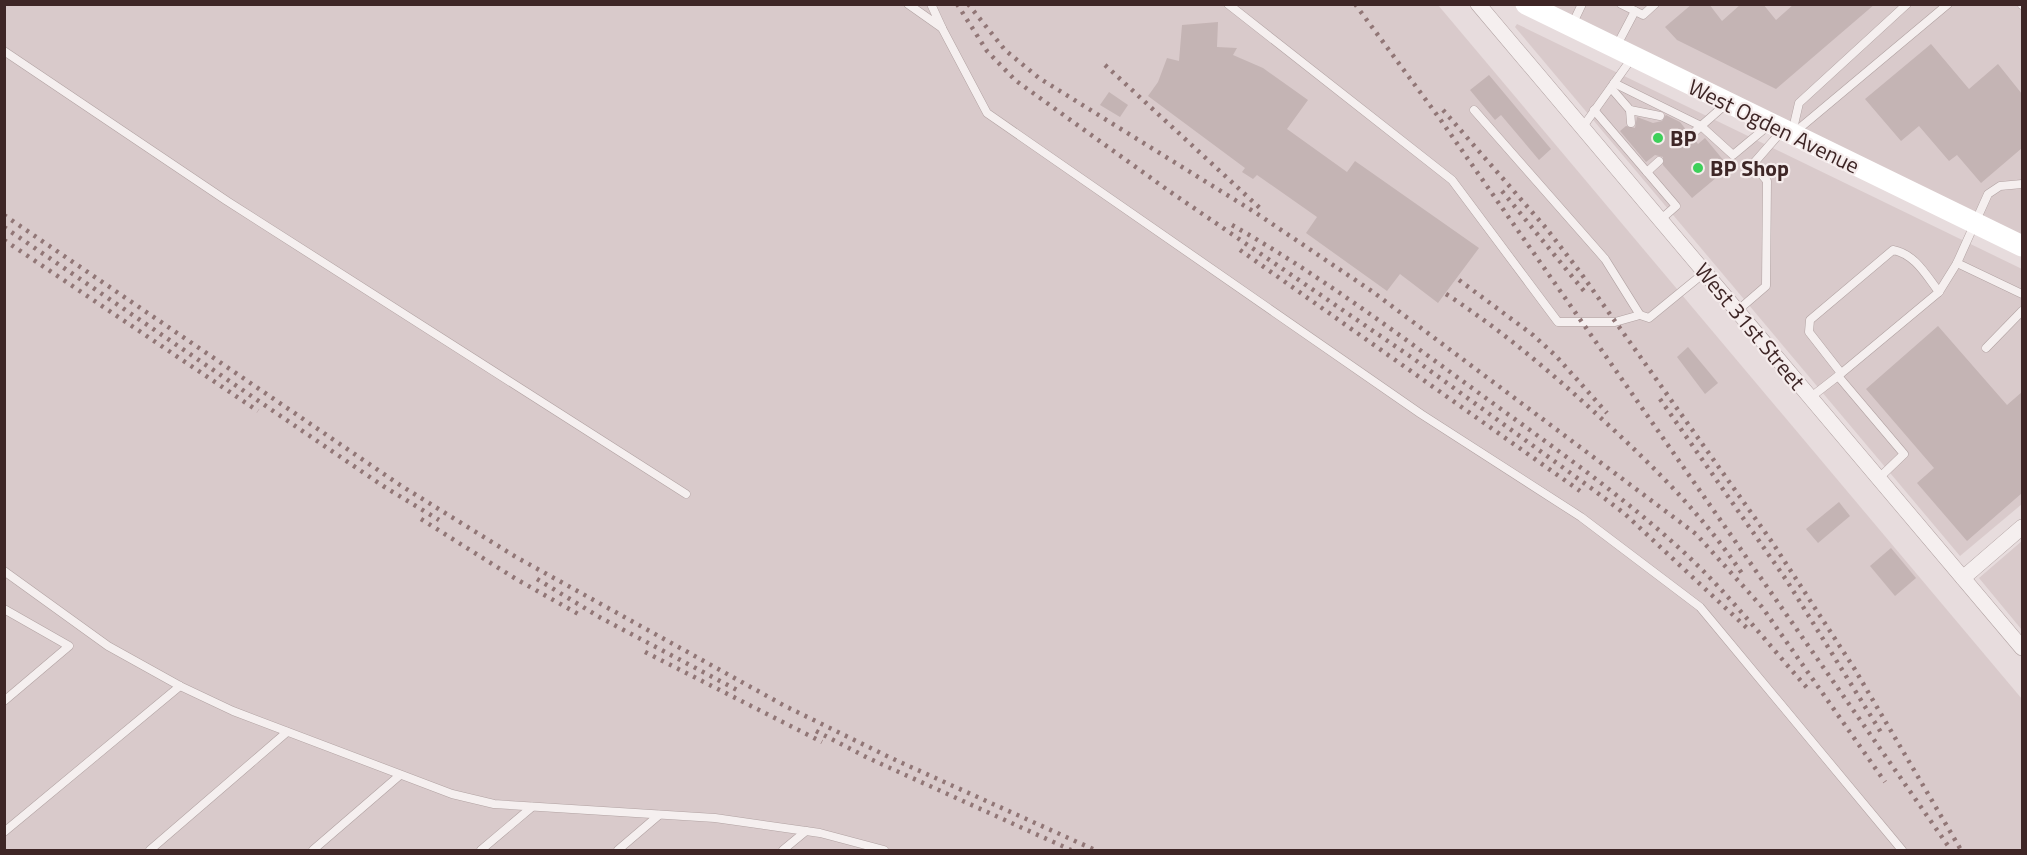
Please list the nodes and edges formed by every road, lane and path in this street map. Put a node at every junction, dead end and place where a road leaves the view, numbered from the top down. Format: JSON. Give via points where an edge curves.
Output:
{"nodes":[{"id":1,"x":908,"y":4,"type":"edge"},
{"id":2,"x":931,"y":4,"type":"edge"},
{"id":3,"x":1228,"y":4,"type":"edge"},
{"id":4,"x":1478,"y":4,"type":"edge"},
{"id":5,"x":1526,"y":4,"type":"edge"},
{"id":6,"x":1582,"y":4,"type":"edge"},
{"id":7,"x":1621,"y":4,"type":"edge"},
{"id":8,"x":1655,"y":4,"type":"edge"},
{"id":9,"x":1907,"y":4,"type":"edge"},
{"id":10,"x":1948,"y":4,"type":"edge"},
{"id":11,"x":1635,"y":11,"type":"junction"},
{"id":12,"x":1572,"y":27,"type":"junction"},
{"id":13,"x":942,"y":28,"type":"junction"},
{"id":14,"x":4,"y":51,"type":"edge"},
{"id":15,"x":1624,"y":52,"type":"junction"},
{"id":16,"x":1612,"y":86,"type":"junction"},
{"id":17,"x":1727,"y":103,"type":"junction"},
{"id":18,"x":1474,"y":110,"type":"dead end"},
{"id":19,"x":1594,"y":110,"type":"junction"},
{"id":20,"x":1630,"y":110,"type":"junction"},
{"id":21,"x":1659,"y":116,"type":"dead end"},
{"id":22,"x":1631,"y":123,"type":"dead end"},
{"id":23,"x":1701,"y":126,"type":"junction"},
{"id":24,"x":1582,"y":128,"type":"junction"},
{"id":25,"x":1781,"y":130,"type":"junction"},
{"id":26,"x":1689,"y":136,"type":"dead end"},
{"id":27,"x":1659,"y":161,"type":"dead end"},
{"id":28,"x":1647,"y":172,"type":"junction"},
{"id":29,"x":2022,"y":184,"type":"edge"},
{"id":30,"x":1660,"y":220,"type":"junction"},
{"id":31,"x":1975,"y":223,"type":"junction"},
{"id":32,"x":2022,"y":246,"type":"edge"},
{"id":33,"x":1957,"y":263,"type":"junction"},
{"id":34,"x":1704,"y":273,"type":"junction"},
{"id":35,"x":1939,"y":292,"type":"junction"},
{"id":36,"x":2022,"y":294,"type":"edge"},
{"id":37,"x":1737,"y":311,"type":"junction"},
{"id":38,"x":2022,"y":311,"type":"edge"},
{"id":39,"x":1640,"y":315,"type":"junction"},
{"id":40,"x":1986,"y":348,"type":"dead end"},
{"id":41,"x":1840,"y":375,"type":"junction"},
{"id":42,"x":1811,"y":397,"type":"junction"},
{"id":43,"x":1879,"y":478,"type":"junction"},
{"id":44,"x":686,"y":494,"type":"dead end"},
{"id":45,"x":2022,"y":527,"type":"edge"},
{"id":46,"x":4,"y":571,"type":"edge"},
{"id":47,"x":1964,"y":578,"type":"junction"},
{"id":48,"x":4,"y":609,"type":"edge"},
{"id":49,"x":2022,"y":648,"type":"edge"},
{"id":50,"x":180,"y":686,"type":"junction"},
{"id":51,"x":4,"y":701,"type":"edge"},
{"id":52,"x":287,"y":732,"type":"junction"},
{"id":53,"x":400,"y":775,"type":"junction"},
{"id":54,"x":532,"y":807,"type":"junction"},
{"id":55,"x":659,"y":815,"type":"junction"},
{"id":56,"x":806,"y":831,"type":"junction"},
{"id":57,"x":4,"y":832,"type":"edge"},
{"id":58,"x":862,"y":847,"type":"edge"},
{"id":59,"x":150,"y":850,"type":"edge"},
{"id":60,"x":313,"y":850,"type":"edge"},
{"id":61,"x":481,"y":850,"type":"edge"},
{"id":62,"x":618,"y":850,"type":"edge"},
{"id":63,"x":783,"y":850,"type":"edge"},
{"id":64,"x":884,"y":850,"type":"edge"},
{"id":65,"x":1902,"y":850,"type":"edge"}],
"edges":[{"from":1,"to":13,"type":"lane"},
{"from":2,"to":13,"type":"lane"},
{"from":3,"to":39,"type":"lane","via":[[1452,180],[1558,322],[1616,322]]},
{"from":4,"to":24,"type":"street","name":"West 31st Street"},
{"from":5,"to":12,"type":"main road","name":"West Ogden Avenue"},
{"from":6,"to":12,"type":"lane"},
{"from":7,"to":11,"type":"lane"},
{"from":8,"to":11,"type":"lane","via":[[1643,15]]},
{"from":9,"to":25,"type":"lane","via":[[1798,103]]},
{"from":10,"to":25,"type":"lane"},
{"from":11,"to":15,"type":"lane"},
{"from":12,"to":15,"type":"main road","name":"West Ogden Avenue"},
{"from":13,"to":65,"type":"lane","via":[[987,113],[1412,408],[1581,517],[1700,607]]},
{"from":14,"to":44,"type":"lane","via":[[227,201]]},
{"from":15,"to":16,"type":"lane"},
{"from":15,"to":17,"type":"main road","name":"West Ogden Avenue"},
{"from":16,"to":19,"type":"lane"},
{"from":16,"to":20,"type":"lane"},
{"from":16,"to":23,"type":"lane"},
{"from":17,"to":23,"type":"lane"},
{"from":17,"to":25,"type":"main road","name":"West Ogden Avenue"},
{"from":18,"to":39,"type":"lane","via":[[1605,259]]},
{"from":19,"to":24,"type":"lane"},
{"from":19,"to":28,"type":"lane"},
{"from":20,"to":21,"type":"lane"},
{"from":20,"to":22,"type":"lane"},
{"from":23,"to":25,"type":"lane","via":[[1733,154]]},
{"from":23,"to":26,"type":"lane"},
{"from":24,"to":30,"type":"street","name":"West 31st Street"},
{"from":25,"to":31,"type":"main road","name":"West Ogden Avenue"},
{"from":25,"to":37,"type":"lane","via":[[1753,164],[1767,181],[1766,286]]},
{"from":27,"to":28,"type":"lane"},
{"from":28,"to":30,"type":"lane","via":[[1676,206]]},
{"from":29,"to":31,"type":"lane","via":[[1993,189]]},
{"from":30,"to":34,"type":"street","name":"West 31st Street"},
{"from":31,"to":32,"type":"main road","name":"West Ogden Avenue"},
{"from":31,"to":33,"type":"lane"},
{"from":33,"to":35,"type":"lane"},
{"from":33,"to":36,"type":"lane"},
{"from":34,"to":37,"type":"street","name":"West 31st Street"},
{"from":34,"to":39,"type":"lane","via":[[1649,318]]},
{"from":35,"to":41,"type":"lane"},
{"from":35,"to":41,"type":"lane","via":[[1903,251],[1893,250],[1868,269],[1810,320],[1809,332]]},
{"from":37,"to":42,"type":"street","name":"West 31st Street"},
{"from":38,"to":40,"type":"lane"},
{"from":41,"to":42,"type":"lane"},
{"from":41,"to":43,"type":"lane","via":[[1904,454]]},
{"from":42,"to":43,"type":"street","name":"West 31st Street"},
{"from":43,"to":47,"type":"street","name":"West 31st Street"},
{"from":45,"to":47,"type":"street"},
{"from":46,"to":50,"type":"lane","via":[[108,646]]},
{"from":47,"to":49,"type":"street","name":"West 31st Street"},
{"from":48,"to":51,"type":"lane","via":[[69,646]]},
{"from":50,"to":52,"type":"lane"},
{"from":50,"to":57,"type":"lane"},
{"from":52,"to":53,"type":"lane"},
{"from":52,"to":59,"type":"lane"},
{"from":53,"to":54,"type":"lane","via":[[473,800]]},
{"from":53,"to":60,"type":"lane"},
{"from":54,"to":55,"type":"lane"},
{"from":54,"to":61,"type":"lane"},
{"from":55,"to":56,"type":"lane","via":[[715,818]]},
{"from":55,"to":62,"type":"lane"},
{"from":56,"to":58,"type":"lane"},
{"from":56,"to":63,"type":"lane"},
{"from":58,"to":64,"type":"lane"}]}
